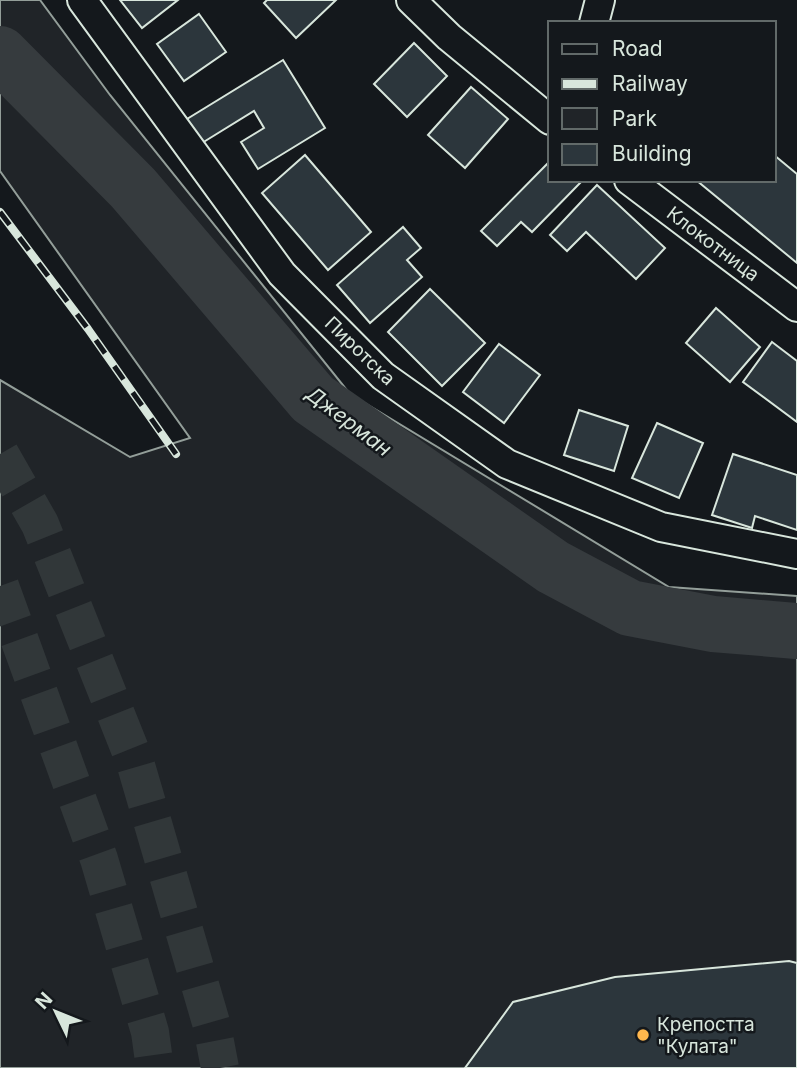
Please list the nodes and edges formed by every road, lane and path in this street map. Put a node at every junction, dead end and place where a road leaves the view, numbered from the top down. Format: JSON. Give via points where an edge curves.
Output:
{"nodes":[{"id":1,"x":82,"y":0,"type":"edge"},
{"id":2,"x":411,"y":0,"type":"edge"},
{"id":3,"x":600,"y":0,"type":"edge"},
{"id":4,"x":595,"y":21,"type":"edge"},
{"id":5,"x":548,"y":118,"type":"edge"},
{"id":6,"x":632,"y":182,"type":"edge"},
{"id":7,"x":797,"y":307,"type":"edge"},
{"id":8,"x":797,"y":554,"type":"edge"}],
"edges":[{"from":1,"to":8,"type":"street","name":"Пиротска","via":[[282,274],[383,376],[507,464],[661,527]]},
{"from":2,"to":5,"type":"street"},
{"from":3,"to":4,"type":"street"},
{"from":6,"to":7,"type":"street","name":"Клокотница"}]}
